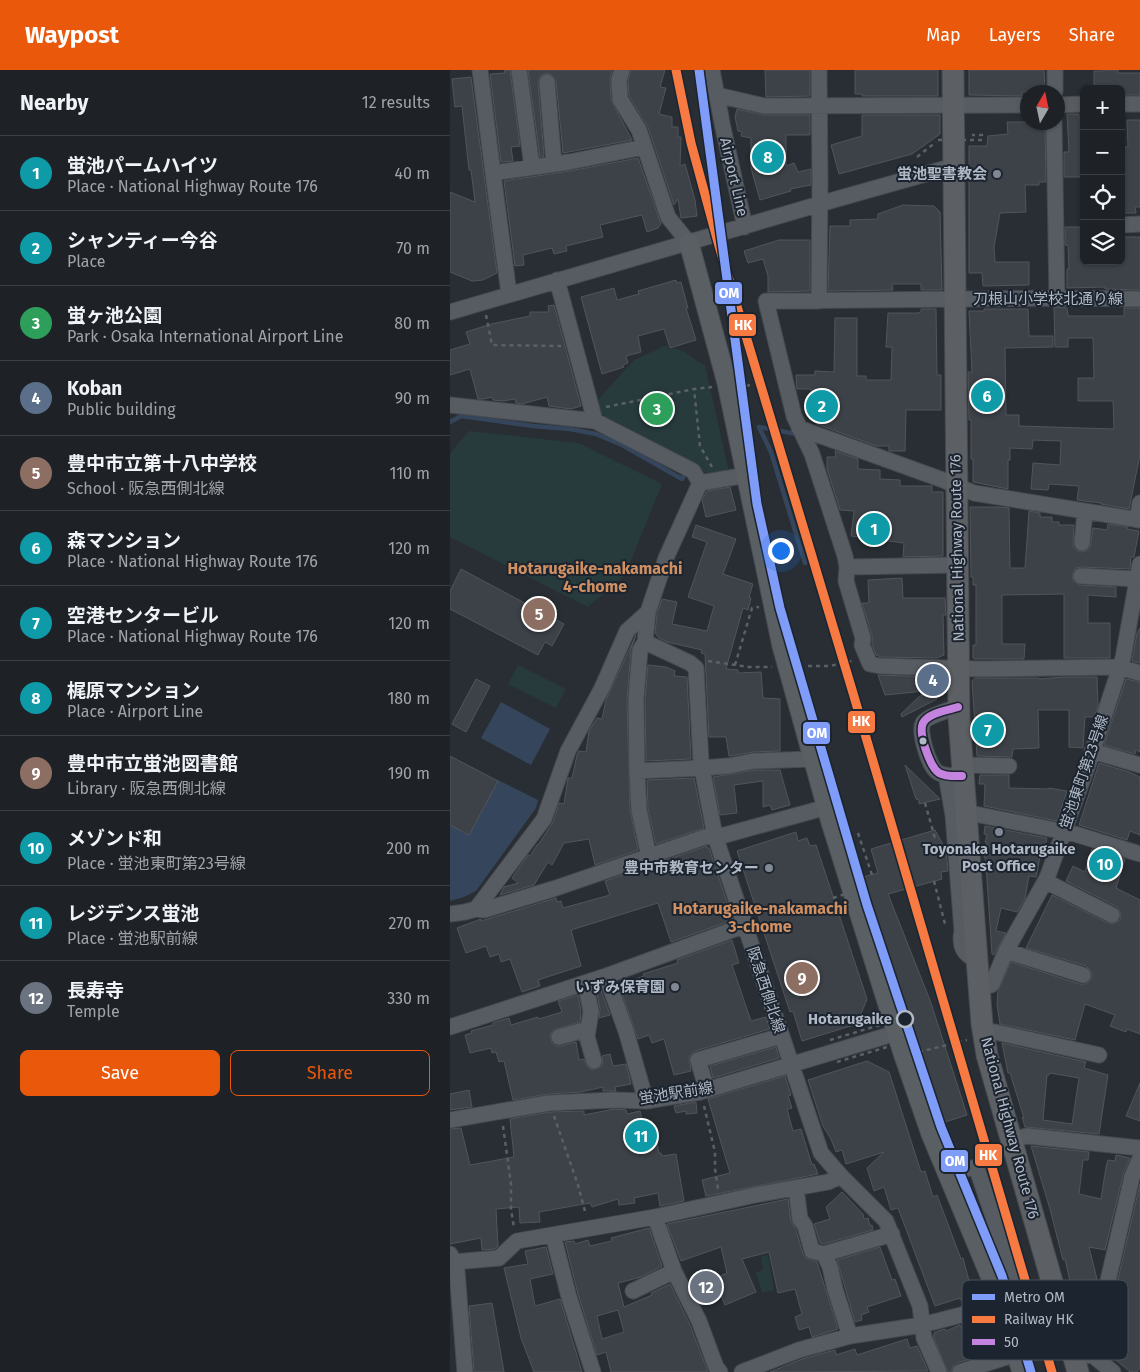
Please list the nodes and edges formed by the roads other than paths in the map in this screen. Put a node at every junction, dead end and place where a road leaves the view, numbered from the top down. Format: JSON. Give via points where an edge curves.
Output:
{"nodes":[{"id":1,"x":480,"y":70,"type":"edge"},
{"id":2,"x":519,"y":70,"type":"edge"},
{"id":3,"x":622,"y":70,"type":"edge"},
{"id":4,"x":712,"y":70,"type":"edge"},
{"id":5,"x":819,"y":70,"type":"edge"},
{"id":6,"x":953,"y":70,"type":"edge"},
{"id":7,"x":1055,"y":70,"type":"edge"},
{"id":8,"x":546,"y":82,"type":"dead end"},
{"id":9,"x":1055,"y":85,"type":"edge"},
{"id":10,"x":716,"y":94,"type":"junction"},
{"id":11,"x":1080,"y":104,"type":"edge"},
{"id":12,"x":1125,"y":104,"type":"edge"},
{"id":13,"x":1140,"y":104,"type":"edge"},
{"id":14,"x":819,"y":105,"type":"junction"},
{"id":15,"x":954,"y":105,"type":"junction"},
{"id":16,"x":1020,"y":105,"type":"edge"},
{"id":17,"x":1065,"y":105,"type":"edge"},
{"id":18,"x":1054,"y":130,"type":"edge"},
{"id":19,"x":644,"y":147,"type":"junction"},
{"id":20,"x":554,"y":164,"type":"junction"},
{"id":21,"x":954,"y":166,"type":"junction"},
{"id":22,"x":532,"y":167,"type":"junction"},
{"id":23,"x":493,"y":173,"type":"junction"},
{"id":24,"x":820,"y":204,"type":"junction"},
{"id":25,"x":1140,"y":224,"type":"edge"},
{"id":26,"x":1125,"y":225,"type":"edge"},
{"id":27,"x":746,"y":227,"type":"junction"},
{"id":28,"x":688,"y":243,"type":"junction"},
{"id":29,"x":557,"y":280,"type":"junction"},
{"id":30,"x":509,"y":294,"type":"junction"},
{"id":31,"x":1057,"y":298,"type":"junction"},
{"id":32,"x":1140,"y":299,"type":"edge"},
{"id":33,"x":955,"y":300,"type":"junction"},
{"id":34,"x":819,"y":301,"type":"junction"},
{"id":35,"x":450,"y":312,"type":"edge"},
{"id":36,"x":450,"y":405,"type":"edge"},
{"id":37,"x":594,"y":416,"type":"junction"},
{"id":38,"x":799,"y":428,"type":"junction"},
{"id":39,"x":747,"y":475,"type":"junction"},
{"id":40,"x":700,"y":483,"type":"junction"},
{"id":41,"x":957,"y":486,"type":"junction"},
{"id":42,"x":1140,"y":503,"type":"edge"},
{"id":43,"x":1085,"y":512,"type":"junction"},
{"id":44,"x":1138,"y":520,"type":"edge"},
{"id":45,"x":1082,"y":543,"type":"dead end"},
{"id":46,"x":1140,"y":564,"type":"edge"},
{"id":47,"x":957,"y":565,"type":"junction"},
{"id":48,"x":847,"y":567,"type":"junction"},
{"id":49,"x":1080,"y":576,"type":"dead end"},
{"id":50,"x":1137,"y":579,"type":"junction"},
{"id":51,"x":648,"y":612,"type":"junction"},
{"id":52,"x":1134,"y":622,"type":"edge"},
{"id":53,"x":644,"y":642,"type":"junction"},
{"id":54,"x":1120,"y":667,"type":"junction"},
{"id":55,"x":959,"y":668,"type":"junction"},
{"id":56,"x":1140,"y":673,"type":"edge"},
{"id":57,"x":958,"y":707,"type":"junction"},
{"id":58,"x":1092,"y":751,"type":"junction"},
{"id":59,"x":813,"y":759,"type":"junction"},
{"id":60,"x":1140,"y":765,"type":"edge"},
{"id":61,"x":1009,"y":766,"type":"dead end"},
{"id":62,"x":702,"y":768,"type":"junction"},
{"id":63,"x":636,"y":771,"type":"junction"},
{"id":64,"x":956,"y":772,"type":"junction"},
{"id":65,"x":827,"y":807,"type":"junction"},
{"id":66,"x":965,"y":812,"type":"junction"},
{"id":67,"x":1064,"y":832,"type":"junction"},
{"id":68,"x":715,"y":836,"type":"junction"},
{"id":69,"x":1140,"y":854,"type":"edge"},
{"id":70,"x":648,"y":857,"type":"junction"},
{"id":71,"x":1045,"y":881,"type":"junction"},
{"id":72,"x":476,"y":909,"type":"junction"},
{"id":73,"x":450,"y":914,"type":"edge"},
{"id":74,"x":1112,"y":915,"type":"dead end"},
{"id":75,"x":746,"y":926,"type":"junction"},
{"id":76,"x":1006,"y":951,"type":"junction"},
{"id":77,"x":976,"y":960,"type":"junction"},
{"id":78,"x":1083,"y":975,"type":"dead end"},
{"id":79,"x":606,"y":976,"type":"junction"},
{"id":80,"x":585,"y":983,"type":"junction"},
{"id":81,"x":979,"y":989,"type":"junction"},
{"id":82,"x":450,"y":1027,"type":"edge"},
{"id":83,"x":588,"y":1029,"type":"junction"},
{"id":84,"x":901,"y":1031,"type":"junction"},
{"id":85,"x":977,"y":1035,"type":"junction"},
{"id":86,"x":781,"y":1036,"type":"junction"},
{"id":87,"x":559,"y":1037,"type":"dead end"},
{"id":88,"x":1099,"y":1054,"type":"dead end"},
{"id":89,"x":594,"y":1061,"type":"dead end"},
{"id":90,"x":791,"y":1065,"type":"junction"},
{"id":91,"x":704,"y":1091,"type":"junction"},
{"id":92,"x":646,"y":1101,"type":"junction"},
{"id":93,"x":450,"y":1120,"type":"edge"},
{"id":94,"x":1010,"y":1140,"type":"junction"},
{"id":95,"x":1140,"y":1148,"type":"edge"},
{"id":96,"x":1140,"y":1158,"type":"edge"},
{"id":97,"x":841,"y":1176,"type":"junction"},
{"id":98,"x":949,"y":1177,"type":"junction"},
{"id":99,"x":796,"y":1188,"type":"junction"},
{"id":100,"x":655,"y":1217,"type":"junction"},
{"id":101,"x":892,"y":1234,"type":"junction"},
{"id":102,"x":553,"y":1235,"type":"junction"},
{"id":103,"x":824,"y":1254,"type":"junction"},
{"id":104,"x":451,"y":1260,"type":"edge"},
{"id":105,"x":674,"y":1271,"type":"junction"},
{"id":106,"x":992,"y":1280,"type":"edge"},
{"id":107,"x":1014,"y":1280,"type":"edge"},
{"id":108,"x":1052,"y":1280,"type":"edge"},
{"id":109,"x":1103,"y":1280,"type":"edge"},
{"id":110,"x":633,"y":1291,"type":"dead end"},
{"id":111,"x":962,"y":1315,"type":"edge"},
{"id":112,"x":922,"y":1325,"type":"junction"},
{"id":113,"x":850,"y":1336,"type":"junction"},
{"id":114,"x":456,"y":1339,"type":"edge"},
{"id":115,"x":997,"y":1360,"type":"edge"},
{"id":116,"x":1018,"y":1360,"type":"edge"},
{"id":117,"x":1081,"y":1361,"type":"edge"},
{"id":118,"x":465,"y":1372,"type":"edge"},
{"id":119,"x":593,"y":1372,"type":"edge"},
{"id":120,"x":720,"y":1372,"type":"edge"},
{"id":121,"x":742,"y":1372,"type":"edge"},
{"id":122,"x":939,"y":1372,"type":"edge"},
{"id":123,"x":960,"y":1372,"type":"edge"},
{"id":124,"x":1022,"y":1372,"type":"edge"},
{"id":125,"x":1112,"y":1372,"type":"edge"}],
"edges":[{"from":1,"to":23,"type":"street"},
{"from":2,"to":22,"type":"street"},
{"from":3,"to":19,"type":"street","via":[[620,99],[639,130]]},
{"from":4,"to":10,"type":"street","name":"Airport Line"},
{"from":5,"to":14,"type":"street"},
{"from":6,"to":15,"type":"highway","name":"National Highway Route 176"},
{"from":7,"to":9,"type":"street"},
{"from":8,"to":20,"type":"street"},
{"from":10,"to":14,"type":"street","via":[[764,106]]},
{"from":10,"to":27,"type":"street","name":"Airport Line"},
{"from":11,"to":17,"type":"street"},
{"from":12,"to":13,"type":"street"},
{"from":14,"to":15,"type":"street"},
{"from":14,"to":24,"type":"street"},
{"from":15,"to":16,"type":"street"},
{"from":15,"to":21,"type":"highway","name":"National Highway Route 176"},
{"from":18,"to":31,"type":"street"},
{"from":19,"to":20,"type":"street"},
{"from":19,"to":28,"type":"street","via":[[668,217]]},
{"from":20,"to":22,"type":"street"},
{"from":21,"to":24,"type":"street"},
{"from":21,"to":33,"type":"highway","name":"National Highway Route 176"},
{"from":22,"to":23,"type":"street"},
{"from":23,"to":30,"type":"street"},
{"from":24,"to":27,"type":"street"},
{"from":24,"to":34,"type":"street"},
{"from":25,"to":26,"type":"street"},
{"from":27,"to":28,"type":"street","name":"Airport Line"},
{"from":28,"to":29,"type":"street","name":"Airport Line"},
{"from":28,"to":39,"type":"main road","via":[[727,383]]},
{"from":29,"to":30,"type":"street","name":"Airport Line"},
{"from":29,"to":37,"type":"street"},
{"from":30,"to":35,"type":"street","name":"Airport Line"},
{"from":31,"to":32,"type":"street","name":"刀根山小学校北通り線"},
{"from":31,"to":33,"type":"street","name":"刀根山小学校北通り線"},
{"from":33,"to":34,"type":"street","name":"刀根山小学校北通り線"},
{"from":33,"to":41,"type":"highway","name":"National Highway Route 176"},
{"from":34,"to":38,"type":"street","name":"刀根山小学校北通り線","via":[[766,301]]},
{"from":36,"to":37,"type":"street"},
{"from":37,"to":40,"type":"street","via":[[693,471]]},
{"from":38,"to":41,"type":"street"},
{"from":38,"to":48,"type":"street","via":[[812,454]]},
{"from":39,"to":40,"type":"street"},
{"from":39,"to":59,"type":"main road","via":[[773,604]]},
{"from":40,"to":51,"type":"street","via":[[666,558]]},
{"from":41,"to":43,"type":"street","via":[[974,493]]},
{"from":41,"to":47,"type":"highway","name":"National Highway Route 176"},
{"from":42,"to":44,"type":"street"},
{"from":43,"to":44,"type":"street"},
{"from":43,"to":45,"type":"street"},
{"from":46,"to":50,"type":"street","name":"蛍池東町第23号線"},
{"from":47,"to":48,"type":"street"},
{"from":47,"to":55,"type":"highway","name":"National Highway Route 176"},
{"from":48,"to":55,"type":"street","via":[[846,580],[870,664]]},
{"from":49,"to":50,"type":"street"},
{"from":50,"to":52,"type":"street","name":"蛍池東町第23号線"},
{"from":51,"to":53,"type":"street"},
{"from":51,"to":72,"type":"street","via":[[626,632],[602,688],[568,752],[544,819]]},
{"from":52,"to":54,"type":"street","name":"蛍池東町第23号線"},
{"from":53,"to":62,"type":"street","name":"阪急西側北線","via":[[693,665],[697,676]]},
{"from":53,"to":63,"type":"street","via":[[640,650],[636,699]]},
{"from":54,"to":55,"type":"street"},
{"from":54,"to":56,"type":"street"},
{"from":54,"to":58,"type":"street","name":"蛍池東町第23号線"},
{"from":55,"to":57,"type":"highway","name":"National Highway Route 176"},
{"from":57,"to":64,"type":"highway","name":"National Highway Route 176"},
{"from":57,"to":64,"type":"street","via":[[929,717],[922,725],[928,759],[938,773]]},
{"from":58,"to":60,"type":"street"},
{"from":58,"to":67,"type":"street","name":"蛍池東町第23号線"},
{"from":59,"to":62,"type":"street","via":[[754,761]]},
{"from":59,"to":65,"type":"main road"},
{"from":61,"to":64,"type":"street"},
{"from":62,"to":63,"type":"street"},
{"from":62,"to":68,"type":"street","name":"阪急西側北線"},
{"from":63,"to":70,"type":"street"},
{"from":64,"to":66,"type":"highway","name":"National Highway Route 176"},
{"from":64,"to":77,"type":"street","via":[[953,815],[962,931],[960,943],[966,954]]},
{"from":65,"to":68,"type":"street"},
{"from":65,"to":84,"type":"main road"},
{"from":66,"to":67,"type":"street"},
{"from":66,"to":77,"type":"highway","name":"National Highway Route 176"},
{"from":67,"to":69,"type":"street"},
{"from":67,"to":71,"type":"street","name":"蛍池東町第23号線"},
{"from":68,"to":70,"type":"street"},
{"from":68,"to":75,"type":"street","name":"阪急西側北線"},
{"from":70,"to":72,"type":"street","via":[[484,910]]},
{"from":71,"to":74,"type":"street"},
{"from":71,"to":76,"type":"street","name":"蛍池東町第23号線"},
{"from":72,"to":73,"type":"street"},
{"from":75,"to":79,"type":"street"},
{"from":75,"to":86,"type":"street","name":"阪急西側北線"},
{"from":76,"to":78,"type":"street"},
{"from":76,"to":81,"type":"street","name":"蛍池東町第23号線","via":[[991,985]]},
{"from":77,"to":81,"type":"highway","name":"National Highway Route 176"},
{"from":79,"to":80,"type":"street"},
{"from":79,"to":92,"type":"street"},
{"from":80,"to":82,"type":"street"},
{"from":80,"to":83,"type":"street","via":[[591,1011]]},
{"from":81,"to":85,"type":"highway","name":"National Highway Route 176"},
{"from":83,"to":87,"type":"street"},
{"from":83,"to":89,"type":"street"},
{"from":84,"to":90,"type":"street","name":"蛍池駅前線"},
{"from":84,"to":98,"type":"main road","via":[[931,1134]]},
{"from":85,"to":88,"type":"street","via":[[995,1032]]},
{"from":85,"to":94,"type":"highway","name":"National Highway Route 176","via":[[987,1055]]},
{"from":86,"to":90,"type":"street","name":"阪急西側北線"},
{"from":86,"to":91,"type":"street","via":[[698,1060]]},
{"from":90,"to":91,"type":"street","name":"蛍池駅前線"},
{"from":90,"to":97,"type":"street","name":"阪急西側北線","via":[[821,1153]]},
{"from":91,"to":92,"type":"street","name":"蛍池駅前線"},
{"from":92,"to":93,"type":"street","name":"蛍池駅前線","via":[[549,1103]]},
{"from":94,"to":95,"type":"street","via":[[1027,1136]]},
{"from":94,"to":108,"type":"highway","name":"National Highway Route 176"},
{"from":96,"to":109,"type":"street"},
{"from":97,"to":99,"type":"street"},
{"from":97,"to":101,"type":"street","name":"阪急西側北線","via":[[886,1221]]},
{"from":98,"to":106,"type":"main road"},
{"from":98,"to":107,"type":"street","via":[[968,1168],[977,1169]]},
{"from":99,"to":100,"type":"street"},
{"from":99,"to":103,"type":"street","via":[[800,1219],[812,1251]]},
{"from":100,"to":102,"type":"street"},
{"from":100,"to":105,"type":"street"},
{"from":101,"to":103,"type":"street"},
{"from":101,"to":112,"type":"street","name":"阪急西側北線","via":[[920,1306]]},
{"from":102,"to":104,"type":"street","via":[[517,1242],[499,1258]]},
{"from":102,"to":119,"type":"street"},
{"from":103,"to":113,"type":"street"},
{"from":104,"to":114,"type":"street","via":[[457,1270]]},
{"from":105,"to":110,"type":"street"},
{"from":105,"to":120,"type":"street"},
{"from":111,"to":112,"type":"street"},
{"from":112,"to":113,"type":"street"},
{"from":112,"to":122,"type":"street","name":"阪急西側北線","via":[[924,1338]]},
{"from":113,"to":121,"type":"street","via":[[799,1350]]},
{"from":114,"to":118,"type":"street"},
{"from":115,"to":123,"type":"street"},
{"from":116,"to":124,"type":"main road"},
{"from":117,"to":125,"type":"street"}]}
